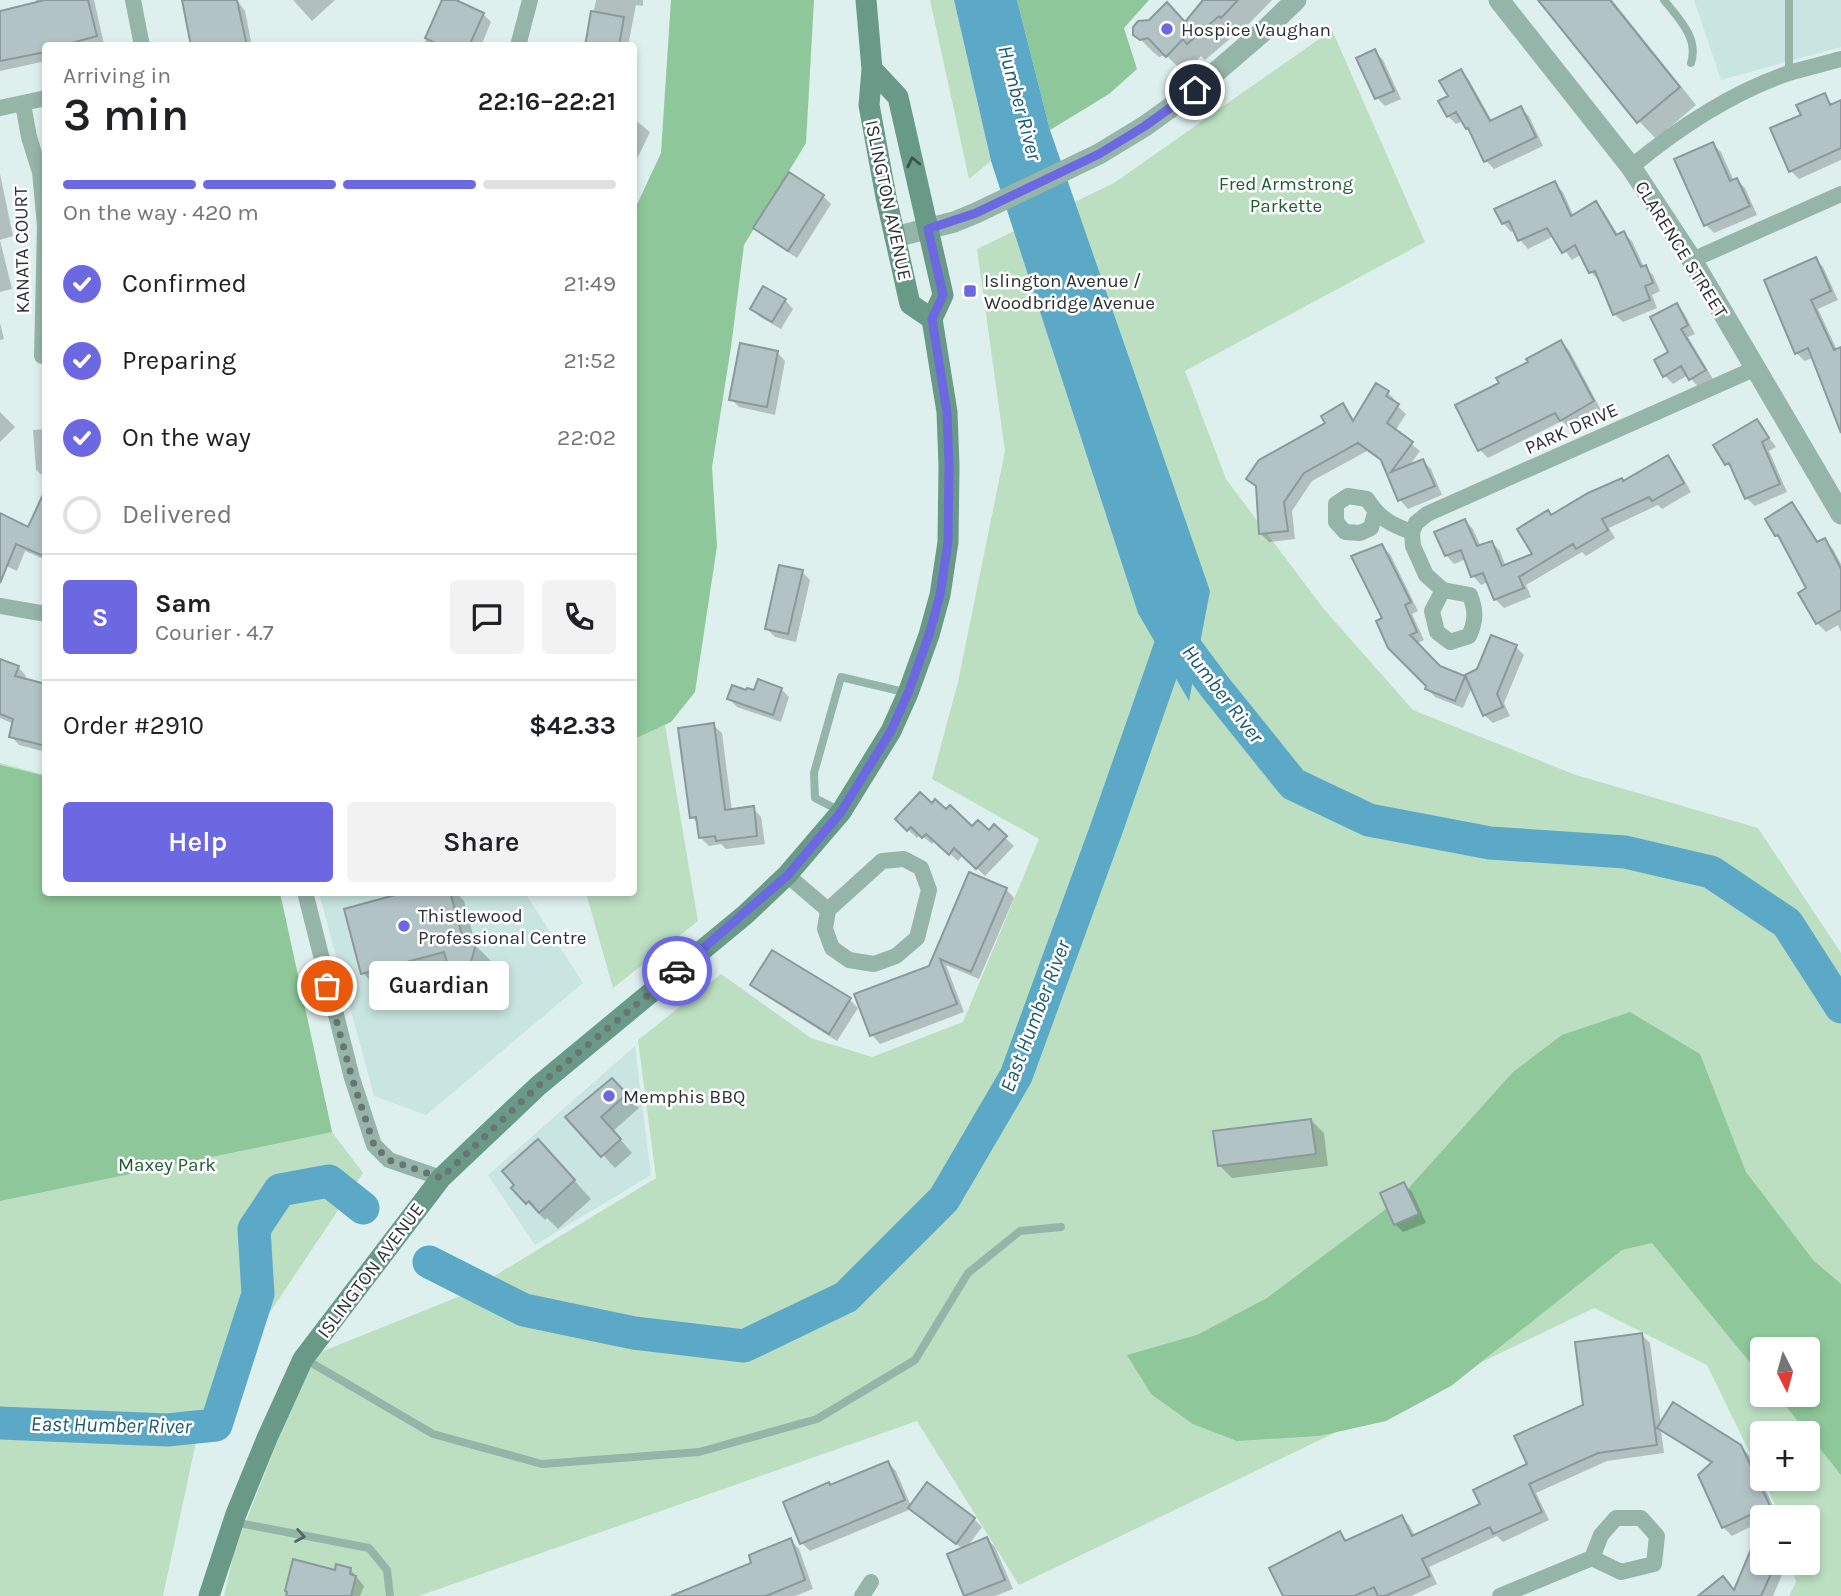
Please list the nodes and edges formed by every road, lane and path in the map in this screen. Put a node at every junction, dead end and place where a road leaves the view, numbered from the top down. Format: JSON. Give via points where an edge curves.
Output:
{"nodes":[{"id":1,"x":133,"y":0,"type":"edge"},
{"id":2,"x":530,"y":0,"type":"edge"},
{"id":3,"x":866,"y":0,"type":"edge"},
{"id":4,"x":1296,"y":0,"type":"edge"},
{"id":5,"x":1499,"y":0,"type":"edge"},
{"id":6,"x":1664,"y":0,"type":"edge"},
{"id":7,"x":1789,"y":0,"type":"edge"},
{"id":8,"x":141,"y":42,"type":"edge"},
{"id":9,"x":519,"y":42,"type":"edge"},
{"id":10,"x":1841,"y":59,"type":"edge"},
{"id":11,"x":1691,"y":64,"type":"dead end"},
{"id":12,"x":872,"y":69,"type":"junction"},
{"id":13,"x":1789,"y":73,"type":"junction"},
{"id":14,"x":42,"y":99,"type":"edge"},
{"id":15,"x":23,"y":104,"type":"junction"},
{"id":16,"x":0,"y":108,"type":"edge"},
{"id":17,"x":1631,"y":167,"type":"junction"},
{"id":18,"x":42,"y":194,"type":"edge"},
{"id":19,"x":1841,"y":194,"type":"edge"},
{"id":20,"x":928,"y":229,"type":"junction"},
{"id":21,"x":895,"y":237,"type":"junction"},
{"id":22,"x":1692,"y":260,"type":"junction"},
{"id":23,"x":932,"y":319,"type":"junction"},
{"id":24,"x":1754,"y":369,"type":"junction"},
{"id":25,"x":1376,"y":513,"type":"dead end"},
{"id":26,"x":1841,"y":514,"type":"edge"},
{"id":27,"x":1412,"y":532,"type":"junction"},
{"id":28,"x":1443,"y":590,"type":"dead end"},
{"id":29,"x":0,"y":606,"type":"edge"},
{"id":30,"x":42,"y":613,"type":"edge"},
{"id":31,"x":908,"y":693,"type":"junction"},
{"id":32,"x":841,"y":812,"type":"junction"},
{"id":33,"x":788,"y":875,"type":"junction"},
{"id":34,"x":306,"y":896,"type":"edge"},
{"id":35,"x":828,"y":910,"type":"junction"},
{"id":36,"x":441,"y":1178,"type":"junction"},
{"id":37,"x":1061,"y":1227,"type":"dead end"},
{"id":38,"x":303,"y":1359,"type":"junction"},
{"id":39,"x":234,"y":1522,"type":"junction"},
{"id":40,"x":1592,"y":1559,"type":"dead end"},
{"id":41,"x":209,"y":1596,"type":"edge"},
{"id":42,"x":390,"y":1596,"type":"edge"},
{"id":43,"x":1500,"y":1596,"type":"edge"}],
"edges":[{"from":1,"to":8,"type":"street"},
{"from":2,"to":9,"type":"street"},
{"from":3,"to":12,"type":"main road","name":"ISLINGTON AVENUE"},
{"from":4,"to":20,"type":"street","via":[[1195,90],[1145,126],[1099,154],[976,213]]},
{"from":5,"to":17,"type":"street","name":"CLARENCE STREET"},
{"from":6,"to":11,"type":"lane","via":[[1689,31],[1695,53]]},
{"from":7,"to":13,"type":"lane"},
{"from":10,"to":13,"type":"street"},
{"from":20,"to":12,"type":"main road","name":"ISLINGTON AVENUE","one_way":true,"via":[[898,97]]},
{"from":12,"to":21,"type":"main road","name":"ISLINGTON AVENUE","via":[[869,105]]},
{"from":13,"to":17,"type":"street","via":[[1714,107]]},
{"from":14,"to":15,"type":"street"},
{"from":15,"to":16,"type":"street"},
{"from":15,"to":18,"type":"street","name":"KANATA COURT"},
{"from":17,"to":22,"type":"street","name":"CLARENCE STREET"},
{"from":19,"to":22,"type":"street"},
{"from":20,"to":21,"type":"street"},
{"from":20,"to":23,"type":"main road","name":"ISLINGTON AVENUE","via":[[943,295]]},
{"from":21,"to":23,"type":"main road","name":"ISLINGTON AVENUE","via":[[910,304]]},
{"from":22,"to":24,"type":"street","name":"CLARENCE STREET"},
{"from":23,"to":31,"type":"main road","name":"ISLINGTON AVENUE","via":[[947,412],[948,542],[940,595]]},
{"from":24,"to":26,"type":"street","name":"CLARENCE STREET"},
{"from":24,"to":27,"type":"street","name":"PARK DRIVE","via":[[1427,514]]},
{"from":25,"to":27,"type":"street"},
{"from":27,"to":28,"type":"street","via":[[1426,575]]},
{"from":29,"to":30,"type":"street"},
{"from":31,"to":32,"type":"main road","name":"ISLINGTON AVENUE","via":[[891,731]]},
{"from":31,"to":32,"type":"lane","via":[[841,677],[814,773],[815,799]]},
{"from":32,"to":33,"type":"main road","name":"ISLINGTON AVENUE"},
{"from":33,"to":35,"type":"street"},
{"from":33,"to":36,"type":"main road","name":"ISLINGTON AVENUE","via":[[538,1086]]},
{"from":34,"to":36,"type":"street","via":[[352,1078],[374,1145],[389,1160]]},
{"from":35,"to":35,"type":"street","via":[[825,929],[832,948],[849,960],[874,964],[896,956],[916,938],[929,890],[922,868],[904,859],[882,861]]},
{"from":36,"to":38,"type":"main road","name":"ISLINGTON AVENUE"},
{"from":37,"to":38,"type":"lane","via":[[1020,1231],[968,1273],[915,1360],[817,1419],[699,1452],[542,1464],[433,1434]]},
{"from":38,"to":39,"type":"main road","name":"ISLINGTON AVENUE"},
{"from":39,"to":41,"type":"main road","name":"ISLINGTON AVENUE"},
{"from":39,"to":42,"type":"lane","one_way":true,"via":[[369,1548],[387,1570]]},
{"from":40,"to":43,"type":"street"}]}
